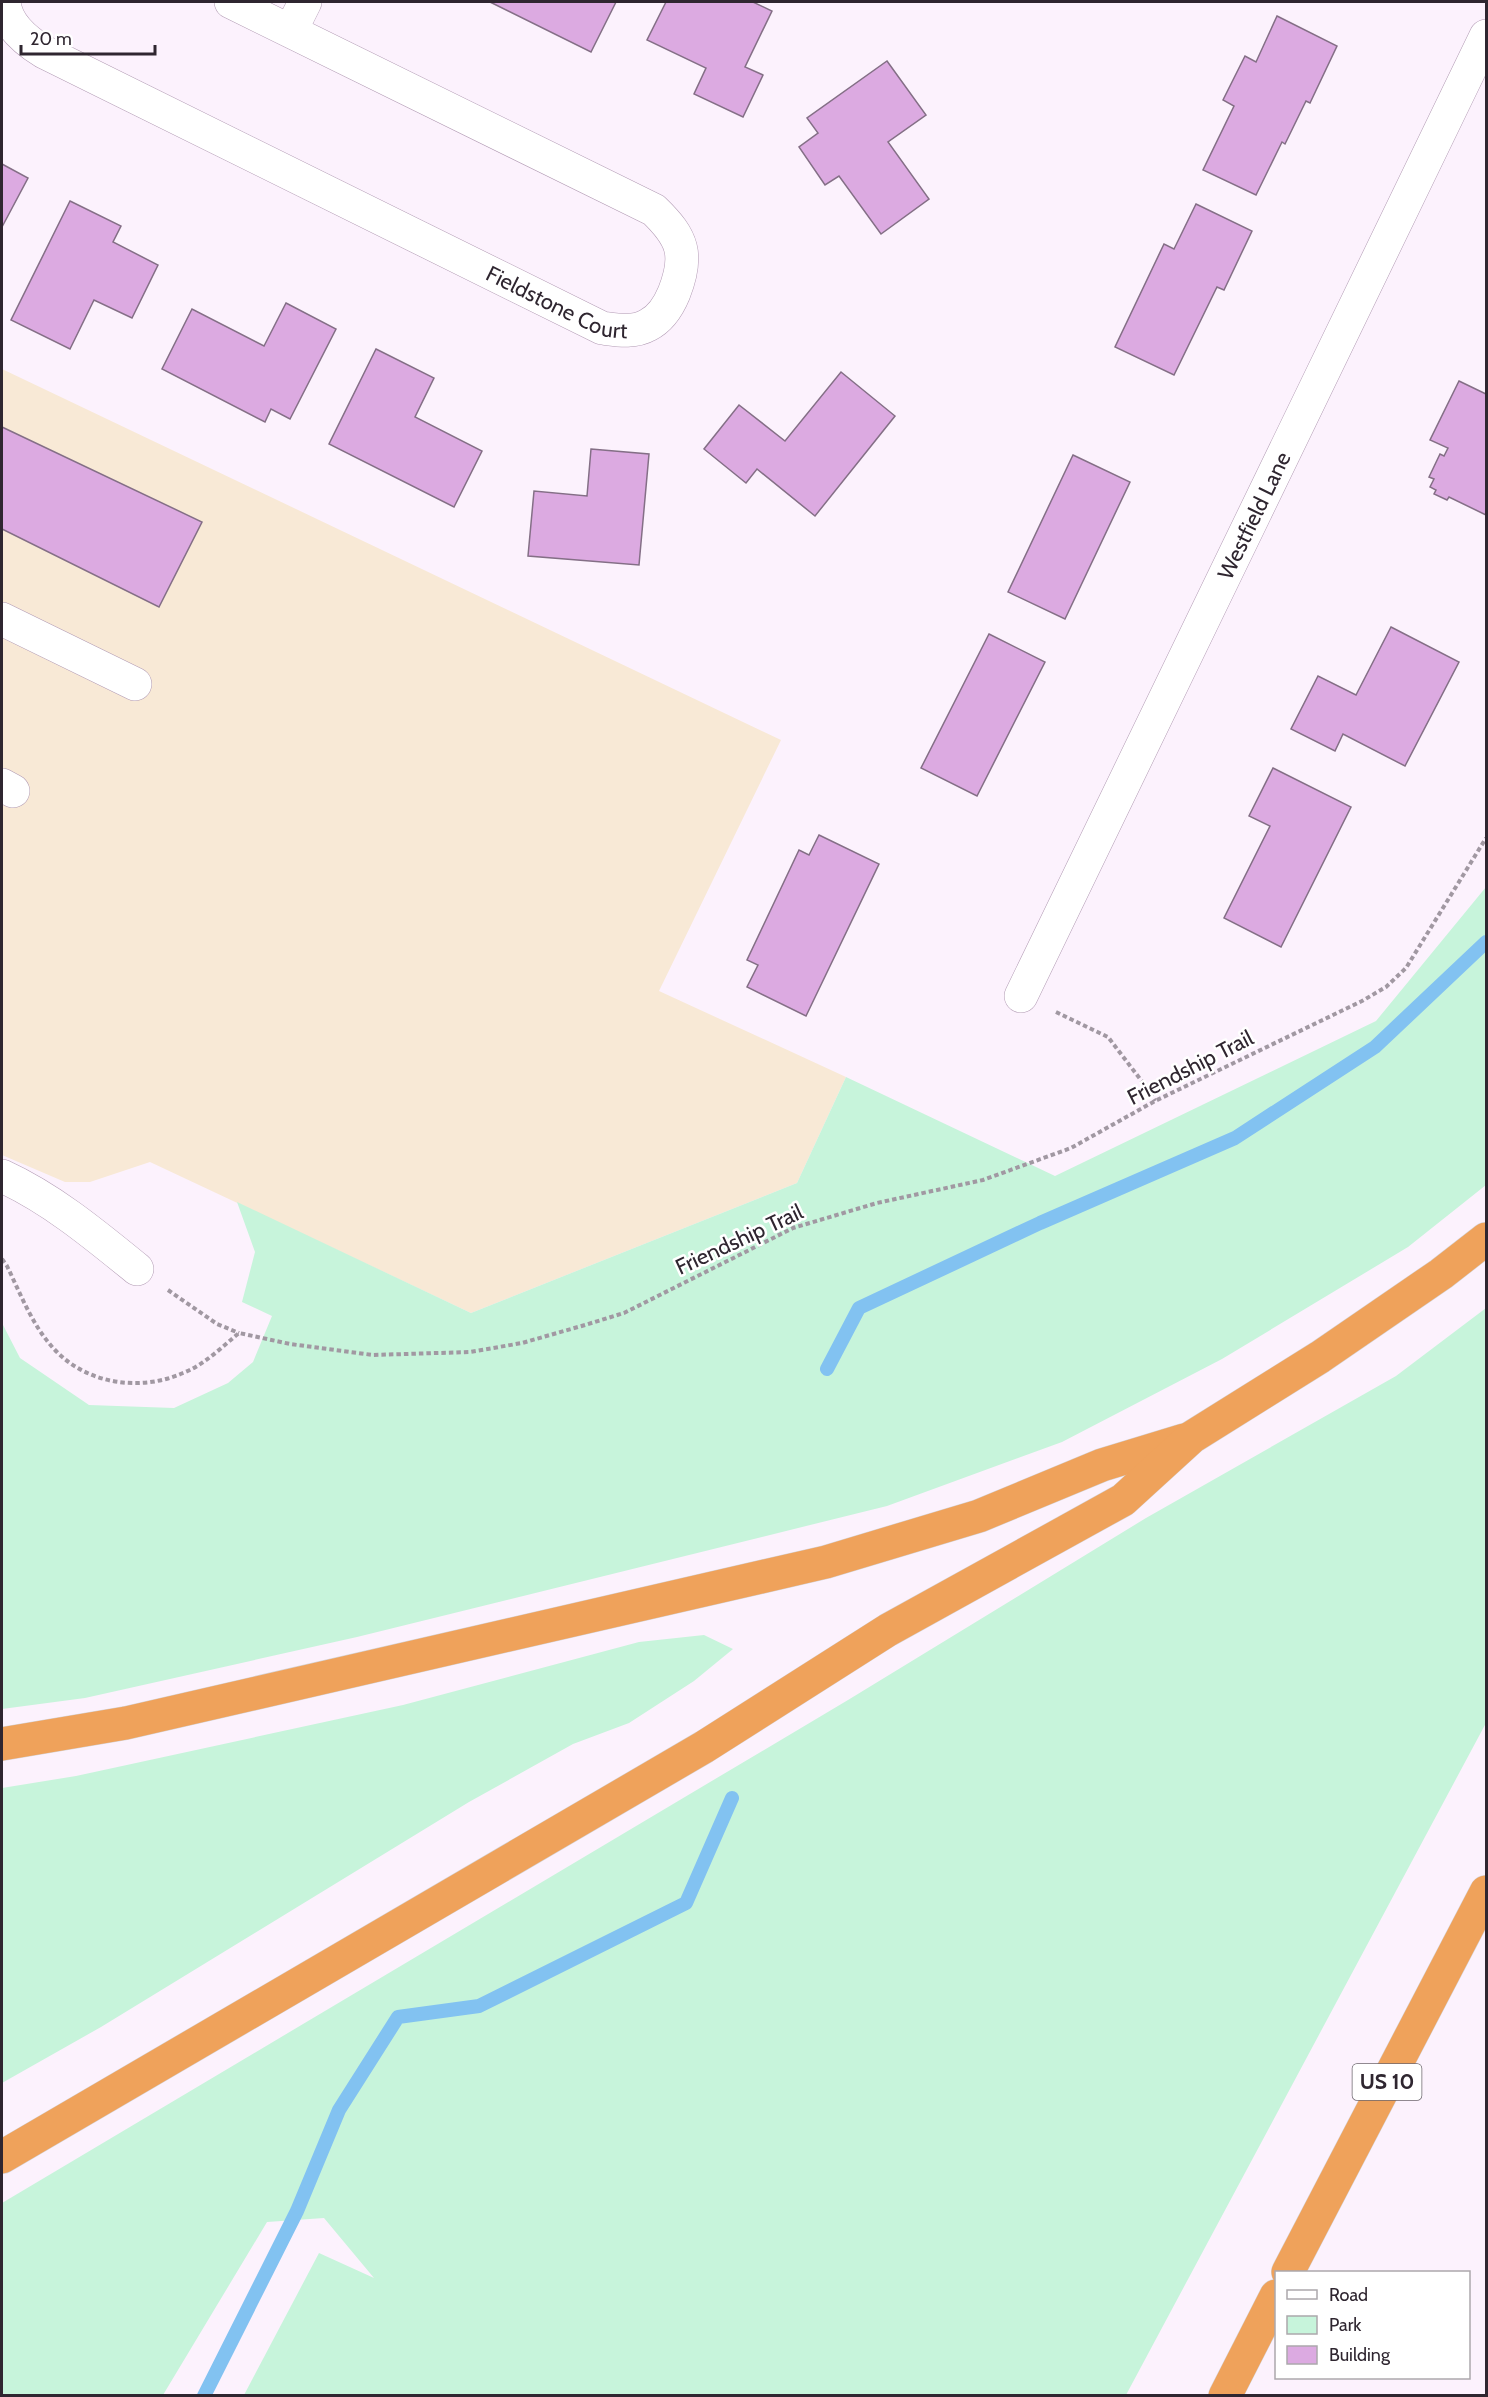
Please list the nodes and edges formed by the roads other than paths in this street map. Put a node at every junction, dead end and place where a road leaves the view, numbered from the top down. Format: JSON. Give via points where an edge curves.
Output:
{"nodes":[{"id":1,"x":4,"y":2,"type":"edge"},
{"id":2,"x":231,"y":2,"type":"edge"},
{"id":3,"x":305,"y":2,"type":"edge"},
{"id":4,"x":291,"y":30,"type":"junction"},
{"id":5,"x":1486,"y":36,"type":"edge"},
{"id":6,"x":2,"y":620,"type":"edge"},
{"id":7,"x":135,"y":684,"type":"dead end"},
{"id":8,"x":1021,"y":996,"type":"road end"},
{"id":9,"x":2,"y":1176,"type":"edge"},
{"id":10,"x":1486,"y":1239,"type":"edge"},
{"id":11,"x":137,"y":1269,"type":"road end"},
{"id":12,"x":1192,"y":1437,"type":"junction"},
{"id":13,"x":2,"y":1744,"type":"edge"},
{"id":14,"x":1486,"y":1892,"type":"edge"},
{"id":15,"x":2,"y":2157,"type":"edge"},
{"id":16,"x":1289,"y":2271,"type":"edge"},
{"id":17,"x":1275,"y":2298,"type":"edge"},
{"id":18,"x":1224,"y":2396,"type":"edge"}],
"edges":[{"from":1,"to":4,"type":"street","name":"Fieldstone Court","via":[[16,30],[44,52],[602,328],[630,331],[649,325],[662,313],[682,271],[682,251],[672,228],[654,210]]},
{"from":2,"to":4,"type":"street","name":"Fieldstone Court"},
{"from":3,"to":4,"type":"street"},
{"from":5,"to":8,"type":"street","name":"Westfield Lane"},
{"from":6,"to":7,"type":"street"},
{"from":9,"to":11,"type":"street","via":[[81,1223]]},
{"from":10,"to":12,"type":"highway","via":[[1442,1274],[1320,1357]]},
{"from":12,"to":13,"type":"highway","via":[[1102,1465],[979,1516],[825,1562],[126,1723]]},
{"from":12,"to":15,"type":"highway","via":[[1123,1500],[888,1630],[704,1747]]},
{"from":14,"to":16,"type":"highway","number":"US 10"},
{"from":17,"to":18,"type":"highway"}]}
